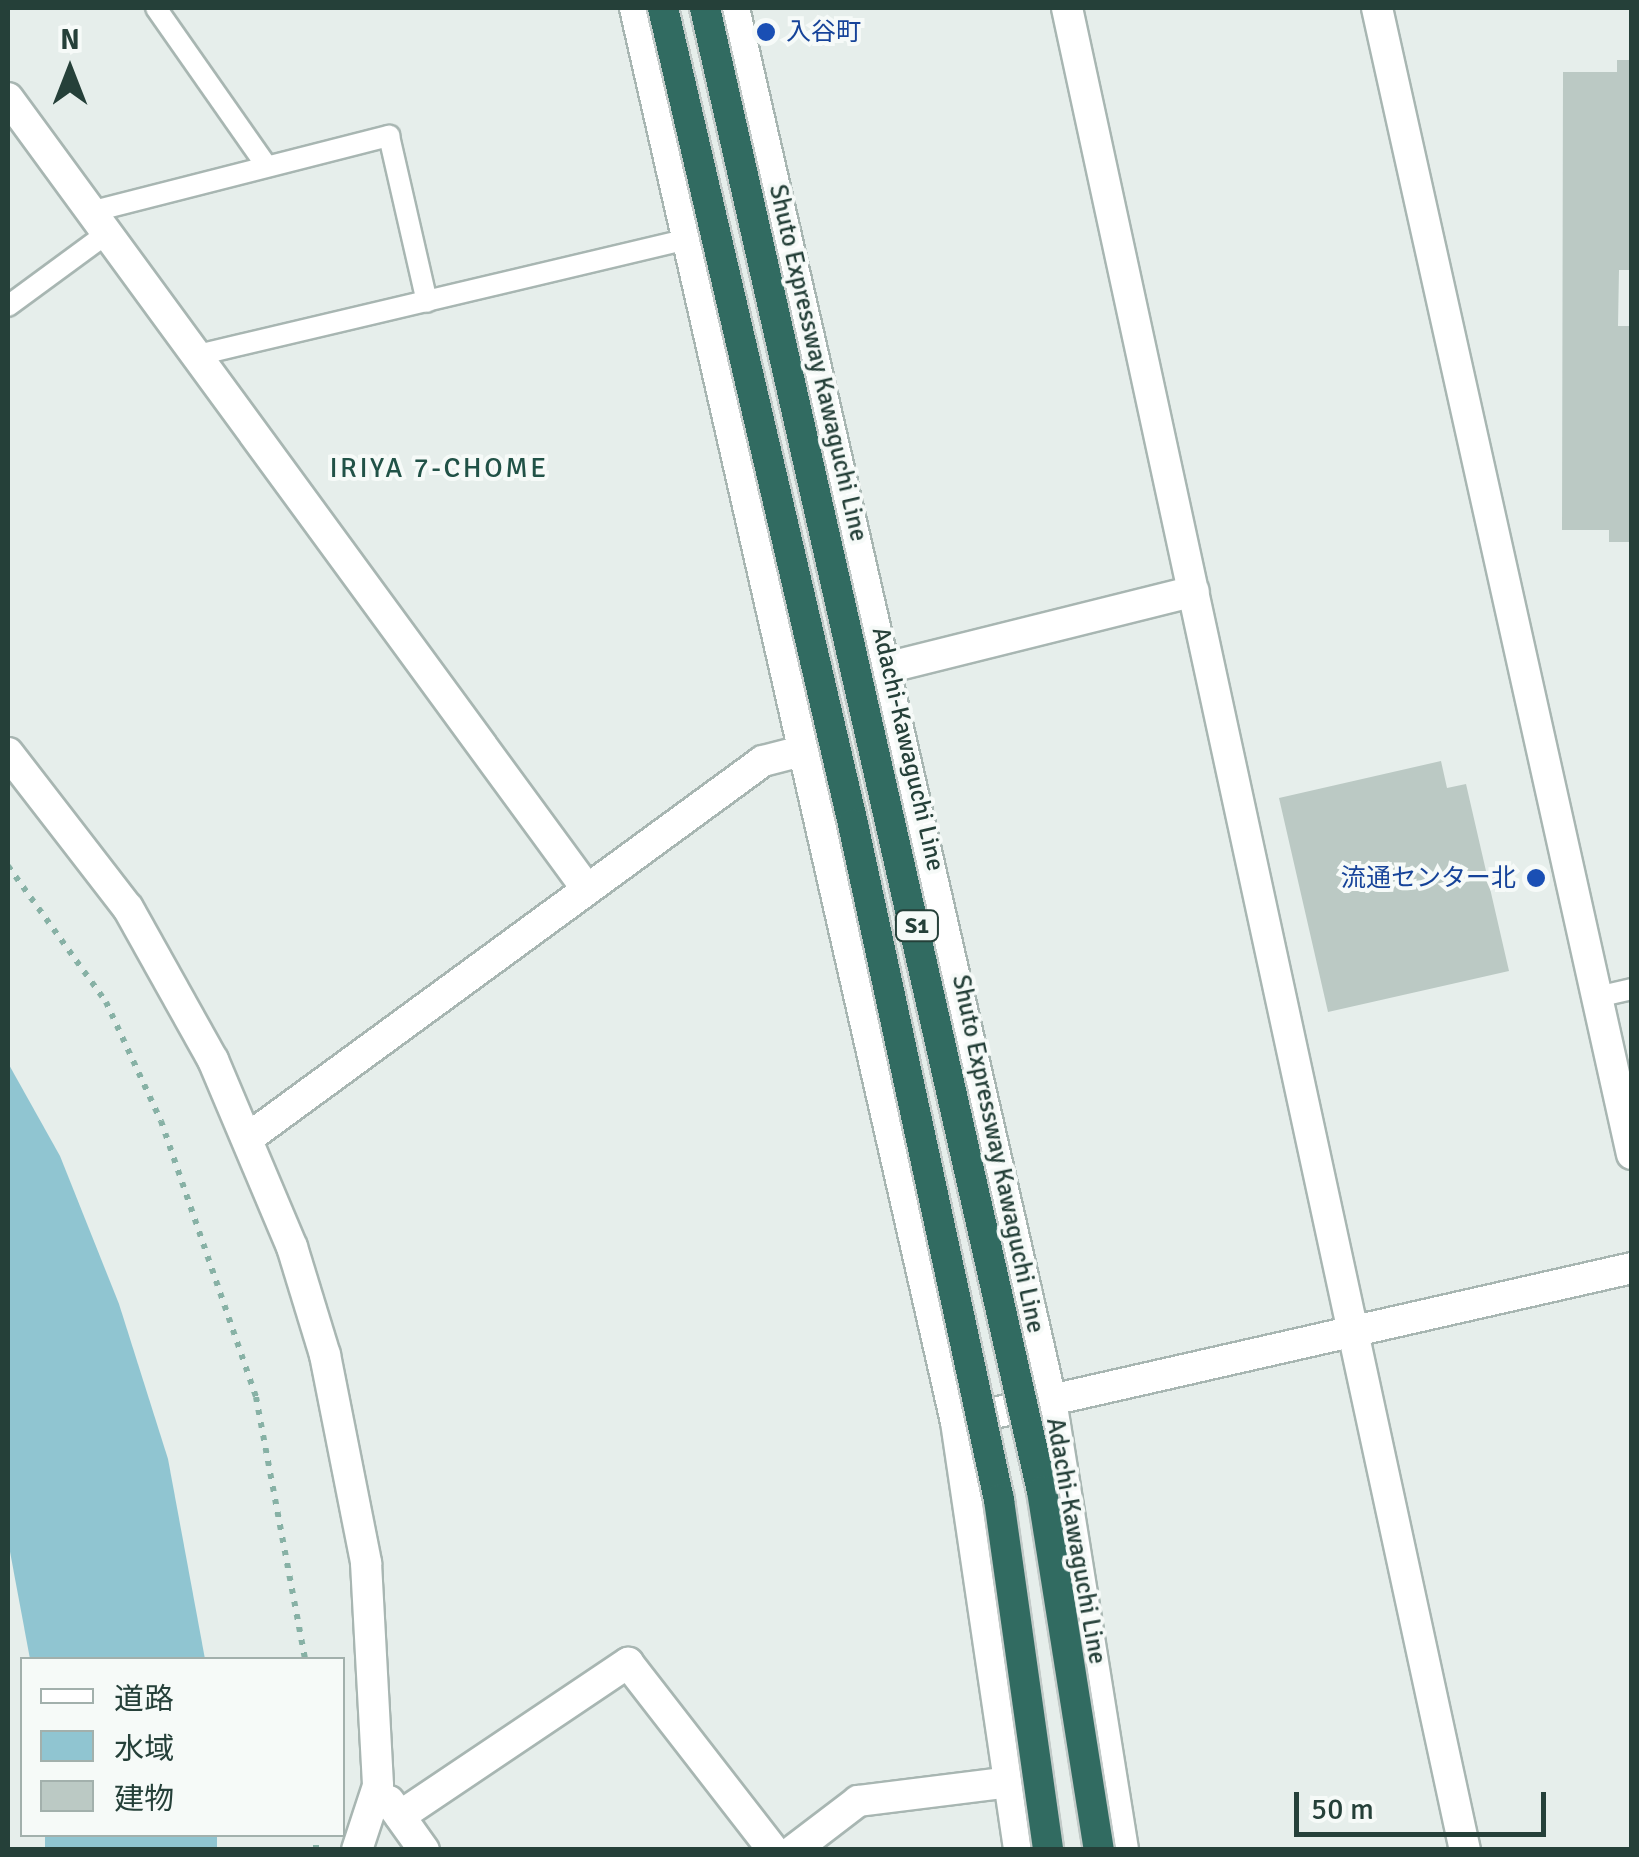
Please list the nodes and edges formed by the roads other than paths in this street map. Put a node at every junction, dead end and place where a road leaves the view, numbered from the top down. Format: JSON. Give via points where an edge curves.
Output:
{"nodes":[{"id":1,"x":156,"y":8,"type":"edge"},
{"id":2,"x":635,"y":8,"type":"edge"},
{"id":3,"x":663,"y":8,"type":"edge"},
{"id":4,"x":705,"y":8,"type":"edge"},
{"id":5,"x":734,"y":8,"type":"edge"},
{"id":6,"x":1068,"y":8,"type":"edge"},
{"id":7,"x":1376,"y":8,"type":"edge"},
{"id":8,"x":8,"y":98,"type":"edge"},
{"id":9,"x":266,"y":165,"type":"junction"},
{"id":10,"x":98,"y":223,"type":"junction"},
{"id":11,"x":688,"y":239,"type":"junction"},
{"id":12,"x":427,"y":302,"type":"junction"},
{"id":13,"x":8,"y":306,"type":"edge"},
{"id":14,"x":198,"y":355,"type":"junction"},
{"id":15,"x":1194,"y":592,"type":"junction"},
{"id":16,"x":890,"y":667,"type":"junction"},
{"id":17,"x":802,"y":751,"type":"junction"},
{"id":18,"x":8,"y":754,"type":"edge"},
{"id":19,"x":587,"y":889,"type":"junction"},
{"id":20,"x":1632,"y":989,"type":"edge"},
{"id":21,"x":1597,"y":997,"type":"junction"},
{"id":22,"x":248,"y":1138,"type":"junction"},
{"id":23,"x":1632,"y":1154,"type":"edge"},
{"id":24,"x":1632,"y":1268,"type":"edge"},
{"id":25,"x":1354,"y":1329,"type":"junction"},
{"id":26,"x":1051,"y":1400,"type":"junction"},
{"id":27,"x":956,"y":1422,"type":"junction"},
{"id":28,"x":1010,"y":1782,"type":"junction"},
{"id":29,"x":378,"y":1786,"type":"junction"},
{"id":30,"x":400,"y":1816,"type":"junction"},
{"id":31,"x":357,"y":1850,"type":"edge"},
{"id":32,"x":424,"y":1850,"type":"edge"},
{"id":33,"x":773,"y":1850,"type":"edge"},
{"id":34,"x":794,"y":1850,"type":"edge"},
{"id":35,"x":1019,"y":1850,"type":"edge"},
{"id":36,"x":1048,"y":1850,"type":"edge"},
{"id":37,"x":1099,"y":1850,"type":"edge"},
{"id":38,"x":1123,"y":1850,"type":"edge"},
{"id":39,"x":1465,"y":1850,"type":"edge"}],
"edges":[{"from":1,"to":9,"type":"lane"},
{"from":2,"to":11,"type":"street"},
{"from":3,"to":36,"type":"highway","number":"S1","bridge":true,"via":[[853,824],[999,1500]]},
{"from":4,"to":37,"type":"highway","name":"Shuto Expressway Kawaguchi Line","number":"S1","bridge":true,"via":[[1042,1490]]},
{"from":5,"to":16,"type":"street","name":"Adachi-Kawaguchi Line"},
{"from":6,"to":15,"type":"street"},
{"from":7,"to":21,"type":"street"},
{"from":8,"to":10,"type":"street"},
{"from":9,"to":10,"type":"lane"},
{"from":9,"to":12,"type":"lane","via":[[389,136]]},
{"from":10,"to":13,"type":"lane"},
{"from":10,"to":14,"type":"street"},
{"from":11,"to":12,"type":"lane"},
{"from":11,"to":17,"type":"street"},
{"from":12,"to":14,"type":"lane"},
{"from":14,"to":19,"type":"street"},
{"from":15,"to":16,"type":"street"},
{"from":15,"to":25,"type":"street"},
{"from":16,"to":26,"type":"street","name":"Adachi-Kawaguchi Line"},
{"from":17,"to":19,"type":"street","via":[[764,761]]},
{"from":17,"to":27,"type":"street"},
{"from":18,"to":22,"type":"street","via":[[128,908]]},
{"from":19,"to":22,"type":"street"},
{"from":20,"to":21,"type":"lane"},
{"from":21,"to":23,"type":"street"},
{"from":22,"to":29,"type":"street","via":[[292,1247],[348,1458],[366,1564]]},
{"from":24,"to":25,"type":"street"},
{"from":25,"to":26,"type":"street"},
{"from":25,"to":39,"type":"street"},
{"from":26,"to":27,"type":"street"},
{"from":26,"to":38,"type":"street","name":"Adachi-Kawaguchi Line"},
{"from":27,"to":28,"type":"street"},
{"from":28,"to":34,"type":"street","via":[[858,1801]]},
{"from":28,"to":35,"type":"street"},
{"from":29,"to":30,"type":"street"},
{"from":29,"to":31,"type":"street"},
{"from":30,"to":32,"type":"street"},
{"from":30,"to":33,"type":"street","via":[[628,1663]]}]}
